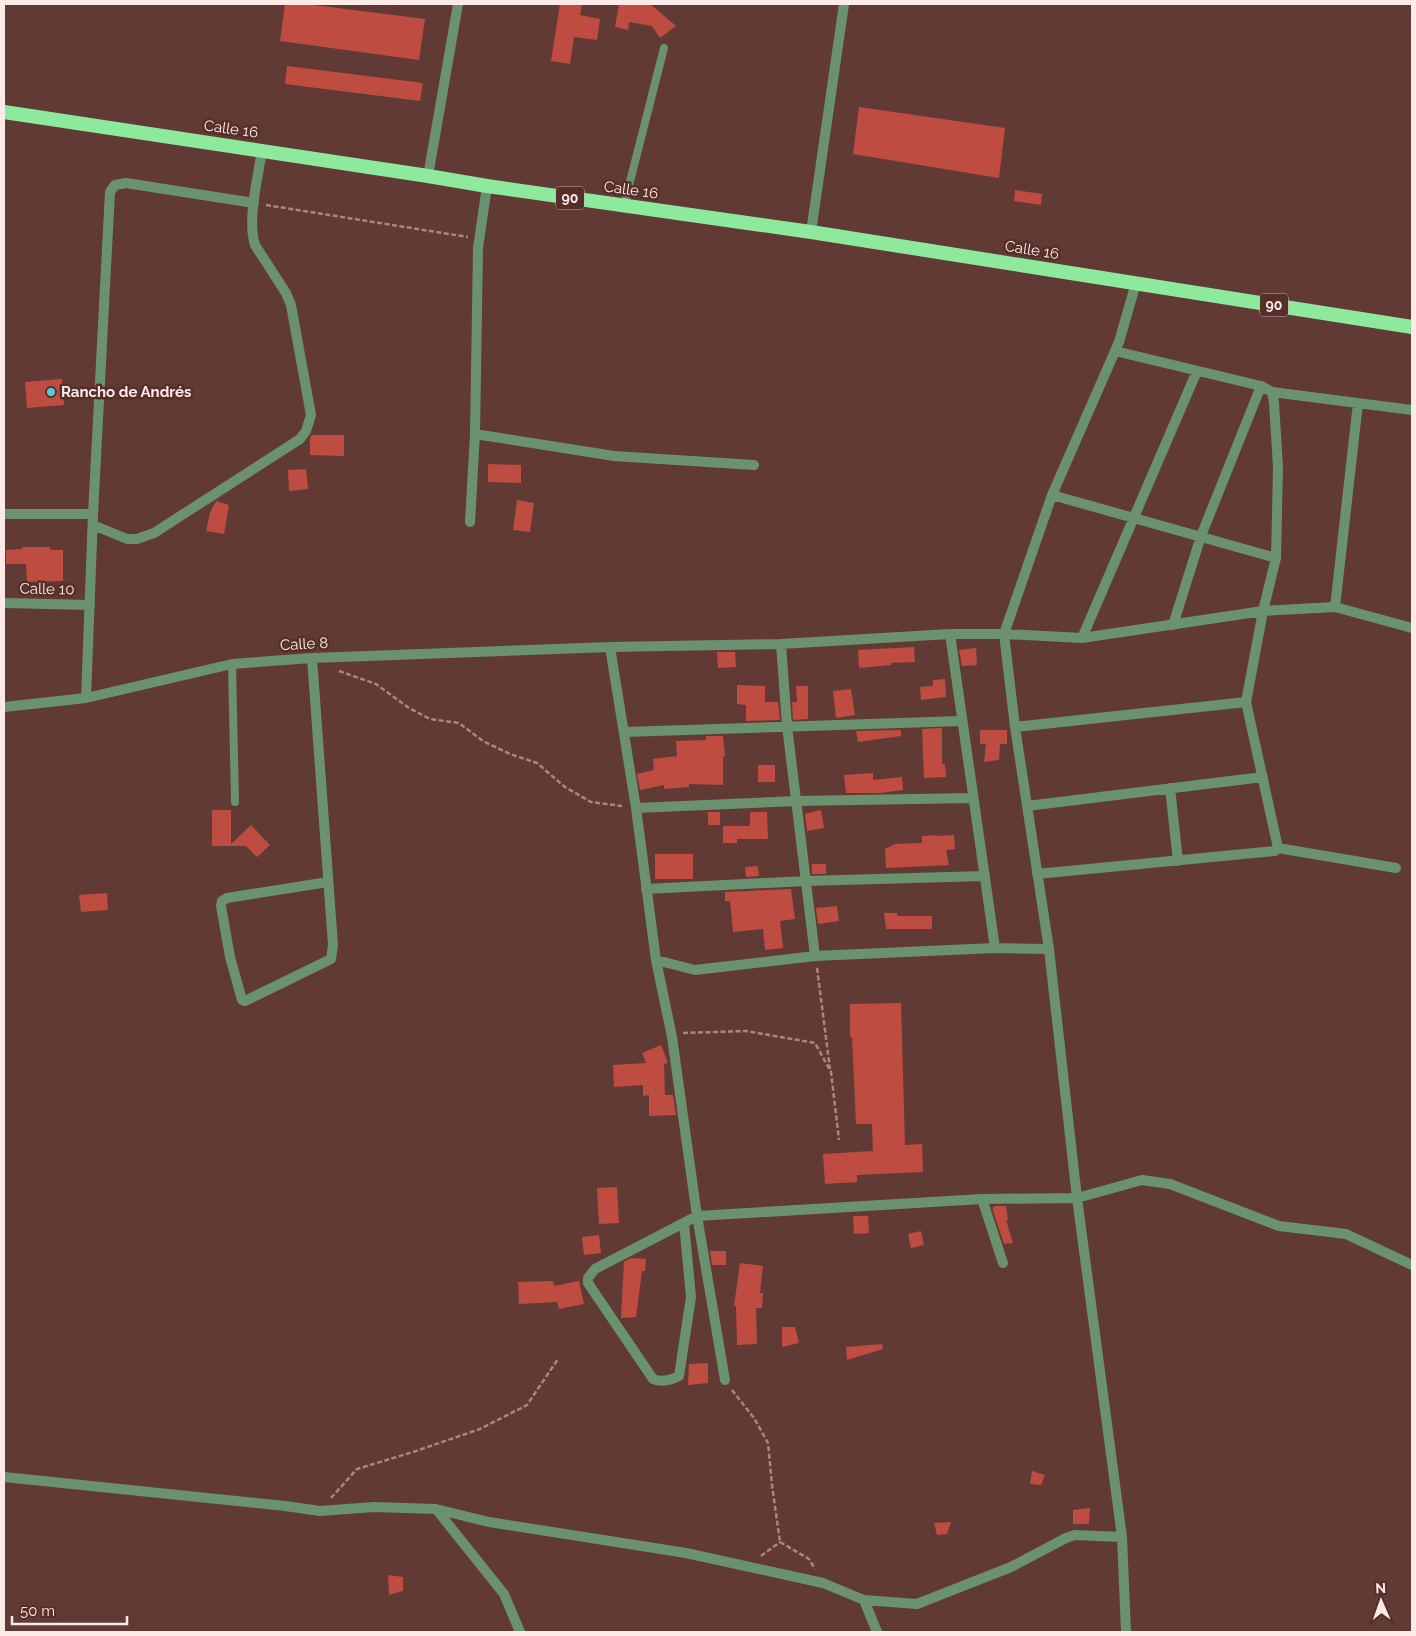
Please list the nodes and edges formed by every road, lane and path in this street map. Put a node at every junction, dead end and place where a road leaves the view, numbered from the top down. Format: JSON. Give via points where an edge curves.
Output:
{"nodes":[{"id":1,"x":458,"y":4,"type":"edge"},
{"id":2,"x":844,"y":4,"type":"edge"},
{"id":3,"x":664,"y":48,"type":"dead end"},
{"id":4,"x":4,"y":112,"type":"edge"},
{"id":5,"x":262,"y":150,"type":"junction"},
{"id":6,"x":428,"y":176,"type":"junction"},
{"id":7,"x":487,"y":186,"type":"junction"},
{"id":8,"x":255,"y":198,"type":"junction"},
{"id":9,"x":624,"y":205,"type":"junction"},
{"id":10,"x":811,"y":232,"type":"junction"},
{"id":11,"x":479,"y":234,"type":"junction"},
{"id":12,"x":1136,"y":283,"type":"junction"},
{"id":13,"x":1412,"y":327,"type":"edge"},
{"id":14,"x":1117,"y":347,"type":"junction"},
{"id":15,"x":1196,"y":371,"type":"junction"},
{"id":16,"x":1261,"y":386,"type":"junction"},
{"id":17,"x":1272,"y":392,"type":"junction"},
{"id":18,"x":1358,"y":403,"type":"junction"},
{"id":19,"x":1412,"y":410,"type":"edge"},
{"id":20,"x":475,"y":434,"type":"junction"},
{"id":21,"x":754,"y":466,"type":"dead end"},
{"id":22,"x":1052,"y":495,"type":"junction"},
{"id":23,"x":4,"y":514,"type":"edge"},
{"id":24,"x":1135,"y":518,"type":"junction"},
{"id":25,"x":93,"y":520,"type":"junction"},
{"id":26,"x":470,"y":522,"type":"dead end"},
{"id":27,"x":1200,"y":536,"type":"junction"},
{"id":28,"x":1276,"y":558,"type":"junction"},
{"id":29,"x":4,"y":603,"type":"edge"},
{"id":30,"x":90,"y":605,"type":"junction"},
{"id":31,"x":1335,"y":607,"type":"junction"},
{"id":32,"x":1263,"y":611,"type":"junction"},
{"id":33,"x":1173,"y":625,"type":"junction"},
{"id":34,"x":1412,"y":628,"type":"edge"},
{"id":35,"x":950,"y":634,"type":"junction"},
{"id":36,"x":1004,"y":634,"type":"junction"},
{"id":37,"x":1082,"y":638,"type":"junction"},
{"id":38,"x":781,"y":644,"type":"junction"},
{"id":39,"x":610,"y":647,"type":"junction"},
{"id":40,"x":312,"y":658,"type":"junction"},
{"id":41,"x":232,"y":664,"type":"junction"},
{"id":42,"x":340,"y":671,"type":"dead end"},
{"id":43,"x":86,"y":698,"type":"junction"},
{"id":44,"x":1246,"y":702,"type":"junction"},
{"id":45,"x":4,"y":707,"type":"edge"},
{"id":46,"x":961,"y":721,"type":"junction"},
{"id":47,"x":787,"y":726,"type":"junction"},
{"id":48,"x":1015,"y":727,"type":"junction"},
{"id":49,"x":624,"y":732,"type":"junction"},
{"id":50,"x":1263,"y":778,"type":"junction"},
{"id":51,"x":1170,"y":788,"type":"junction"},
{"id":52,"x":973,"y":798,"type":"junction"},
{"id":53,"x":796,"y":801,"type":"junction"},
{"id":54,"x":235,"y":802,"type":"dead end"},
{"id":55,"x":1027,"y":806,"type":"junction"},
{"id":56,"x":636,"y":808,"type":"junction"},
{"id":57,"x":1278,"y":848,"type":"junction"},
{"id":58,"x":1178,"y":861,"type":"junction"},
{"id":59,"x":1396,"y":868,"type":"dead end"},
{"id":60,"x":1037,"y":874,"type":"junction"},
{"id":61,"x":985,"y":876,"type":"junction"},
{"id":62,"x":806,"y":881,"type":"junction"},
{"id":63,"x":328,"y":882,"type":"junction"},
{"id":64,"x":646,"y":889,"type":"junction"},
{"id":65,"x":995,"y":948,"type":"junction"},
{"id":66,"x":1050,"y":948,"type":"junction"},
{"id":67,"x":815,"y":956,"type":"junction"},
{"id":68,"x":656,"y":960,"type":"junction"},
{"id":69,"x":672,"y":1036,"type":"junction"},
{"id":70,"x":831,"y":1072,"type":"junction"},
{"id":71,"x":839,"y":1140,"type":"dead end"},
{"id":72,"x":1077,"y":1198,"type":"junction"},
{"id":73,"x":982,"y":1199,"type":"junction"},
{"id":74,"x":697,"y":1216,"type":"junction"},
{"id":75,"x":684,"y":1223,"type":"junction"},
{"id":76,"x":1003,"y":1263,"type":"dead end"},
{"id":77,"x":1412,"y":1265,"type":"edge"},
{"id":78,"x":558,"y":1359,"type":"dead end"},
{"id":79,"x":725,"y":1380,"type":"joint"},
{"id":80,"x":4,"y":1477,"type":"edge"},
{"id":81,"x":436,"y":1509,"type":"junction"},
{"id":82,"x":320,"y":1511,"type":"junction"},
{"id":83,"x":1122,"y":1537,"type":"junction"},
{"id":84,"x":780,"y":1542,"type":"junction"},
{"id":85,"x":746,"y":1567,"type":"junction"},
{"id":86,"x":823,"y":1583,"type":"junction"},
{"id":87,"x":864,"y":1600,"type":"junction"},
{"id":88,"x":520,"y":1632,"type":"edge"},
{"id":89,"x":878,"y":1632,"type":"edge"},
{"id":90,"x":1126,"y":1632,"type":"edge"}],
"edges":[{"from":1,"to":6,"type":"street"},
{"from":2,"to":10,"type":"street"},
{"from":3,"to":9,"type":"lane"},
{"from":4,"to":5,"type":"highway","name":"Calle 16","number":"90"},
{"from":5,"to":6,"type":"highway","name":"Calle 16","number":"90"},
{"from":5,"to":8,"type":"street"},
{"from":6,"to":7,"type":"highway","name":"Calle 16","number":"90"},
{"from":7,"to":9,"type":"highway","name":"Calle 16","number":"90"},
{"from":7,"to":11,"type":"street"},
{"from":8,"to":11,"type":"path"},
{"from":8,"to":25,"type":"street","via":[[126,183],[115,185],[110,192]]},
{"from":8,"to":25,"type":"street","via":[[255,245],[291,305],[311,416],[306,431],[300,439],[154,533],[127,539]]},
{"from":9,"to":10,"type":"highway","name":"Calle 16","number":"90"},
{"from":10,"to":12,"type":"highway","name":"Calle 16","number":"90"},
{"from":11,"to":20,"type":"street"},
{"from":12,"to":13,"type":"highway","number":"90"},
{"from":12,"to":14,"type":"street"},
{"from":14,"to":15,"type":"street"},
{"from":14,"to":22,"type":"street"},
{"from":15,"to":16,"type":"street"},
{"from":15,"to":24,"type":"street"},
{"from":16,"to":17,"type":"street"},
{"from":16,"to":27,"type":"street"},
{"from":17,"to":18,"type":"street"},
{"from":17,"to":28,"type":"street","via":[[1278,468]]},
{"from":18,"to":19,"type":"street"},
{"from":18,"to":31,"type":"street"},
{"from":20,"to":21,"type":"street","via":[[614,456]]},
{"from":20,"to":26,"type":"street"},
{"from":22,"to":24,"type":"street"},
{"from":22,"to":36,"type":"street"},
{"from":23,"to":25,"type":"street"},
{"from":24,"to":27,"type":"street"},
{"from":24,"to":37,"type":"street"},
{"from":25,"to":30,"type":"street"},
{"from":27,"to":28,"type":"street"},
{"from":27,"to":33,"type":"street"},
{"from":28,"to":32,"type":"street"},
{"from":29,"to":30,"type":"street","name":"Calle 10"},
{"from":30,"to":43,"type":"street"},
{"from":31,"to":32,"type":"street","name":"Calle 8"},
{"from":31,"to":34,"type":"street","name":"Calle 8"},
{"from":32,"to":33,"type":"street","name":"Calle 8"},
{"from":32,"to":44,"type":"street"},
{"from":33,"to":37,"type":"street","name":"Calle 8"},
{"from":35,"to":36,"type":"street","name":"Calle 8"},
{"from":35,"to":38,"type":"street","name":"Calle 8"},
{"from":35,"to":46,"type":"street"},
{"from":36,"to":37,"type":"street","name":"Calle 8"},
{"from":36,"to":48,"type":"street"},
{"from":38,"to":39,"type":"street","name":"Calle 8"},
{"from":38,"to":47,"type":"street"},
{"from":39,"to":40,"type":"street","name":"Calle 8"},
{"from":39,"to":49,"type":"street"},
{"from":40,"to":41,"type":"street","name":"Calle 8"},
{"from":40,"to":63,"type":"street"},
{"from":41,"to":43,"type":"street","name":"Calle 8"},
{"from":41,"to":54,"type":"lane"},
{"from":42,"to":56,"type":"path","via":[[376,684],[430,719],[459,723],[483,741],[537,763],[565,787],[591,802]]},
{"from":43,"to":45,"type":"street","name":"Calle 8"},
{"from":44,"to":48,"type":"street"},
{"from":44,"to":50,"type":"street"},
{"from":46,"to":47,"type":"street"},
{"from":46,"to":52,"type":"street"},
{"from":47,"to":49,"type":"street"},
{"from":47,"to":53,"type":"street"},
{"from":48,"to":55,"type":"street"},
{"from":49,"to":56,"type":"street"},
{"from":50,"to":51,"type":"street"},
{"from":50,"to":57,"type":"street"},
{"from":51,"to":55,"type":"street"},
{"from":51,"to":58,"type":"street"},
{"from":52,"to":53,"type":"street"},
{"from":52,"to":61,"type":"street"},
{"from":53,"to":56,"type":"street"},
{"from":53,"to":62,"type":"street"},
{"from":55,"to":60,"type":"street"},
{"from":56,"to":64,"type":"street"},
{"from":57,"to":58,"type":"street","via":[[1275,851]]},
{"from":57,"to":59,"type":"street"},
{"from":58,"to":60,"type":"street"},
{"from":60,"to":66,"type":"street"},
{"from":61,"to":62,"type":"street"},
{"from":61,"to":65,"type":"street"},
{"from":62,"to":64,"type":"street"},
{"from":62,"to":67,"type":"street"},
{"from":63,"to":63,"type":"street","via":[[222,901],[230,957],[242,1000],[331,959],[333,945]]},
{"from":64,"to":68,"type":"street"},
{"from":65,"to":66,"type":"street"},
{"from":65,"to":67,"type":"street"},
{"from":66,"to":72,"type":"street"},
{"from":67,"to":68,"type":"street","via":[[701,970]]},
{"from":67,"to":70,"type":"path"},
{"from":68,"to":69,"type":"street"},
{"from":69,"to":70,"type":"path","via":[[686,1032],[746,1031],[815,1043]]},
{"from":69,"to":74,"type":"street"},
{"from":70,"to":71,"type":"path"},
{"from":72,"to":73,"type":"street"},
{"from":72,"to":77,"type":"street","via":[[1142,1180],[1170,1184],[1279,1226],[1346,1234]]},
{"from":72,"to":83,"type":"street"},
{"from":73,"to":74,"type":"street"},
{"from":73,"to":76,"type":"street"},
{"from":74,"to":75,"type":"street"},
{"from":74,"to":79,"type":"street"},
{"from":75,"to":75,"type":"street","via":[[595,1268],[588,1278],[588,1283],[653,1379],[658,1381],[673,1380],[679,1376],[691,1297]]},
{"from":78,"to":82,"type":"path","via":[[527,1405],[480,1429],[357,1469]]},
{"from":79,"to":84,"type":"path","via":[[754,1418],[768,1443]]},
{"from":80,"to":82,"type":"street"},
{"from":81,"to":82,"type":"street","via":[[374,1507]]},
{"from":81,"to":85,"type":"street","via":[[489,1522],[686,1553]]},
{"from":81,"to":88,"type":"street","via":[[504,1594]]},
{"from":83,"to":87,"type":"street","via":[[1075,1535],[1011,1567],[917,1604]]},
{"from":83,"to":90,"type":"street"},
{"from":84,"to":85,"type":"path"},
{"from":84,"to":86,"type":"path","via":[[809,1559]]},
{"from":85,"to":86,"type":"street"},
{"from":86,"to":87,"type":"street"},
{"from":87,"to":89,"type":"street"}]}
